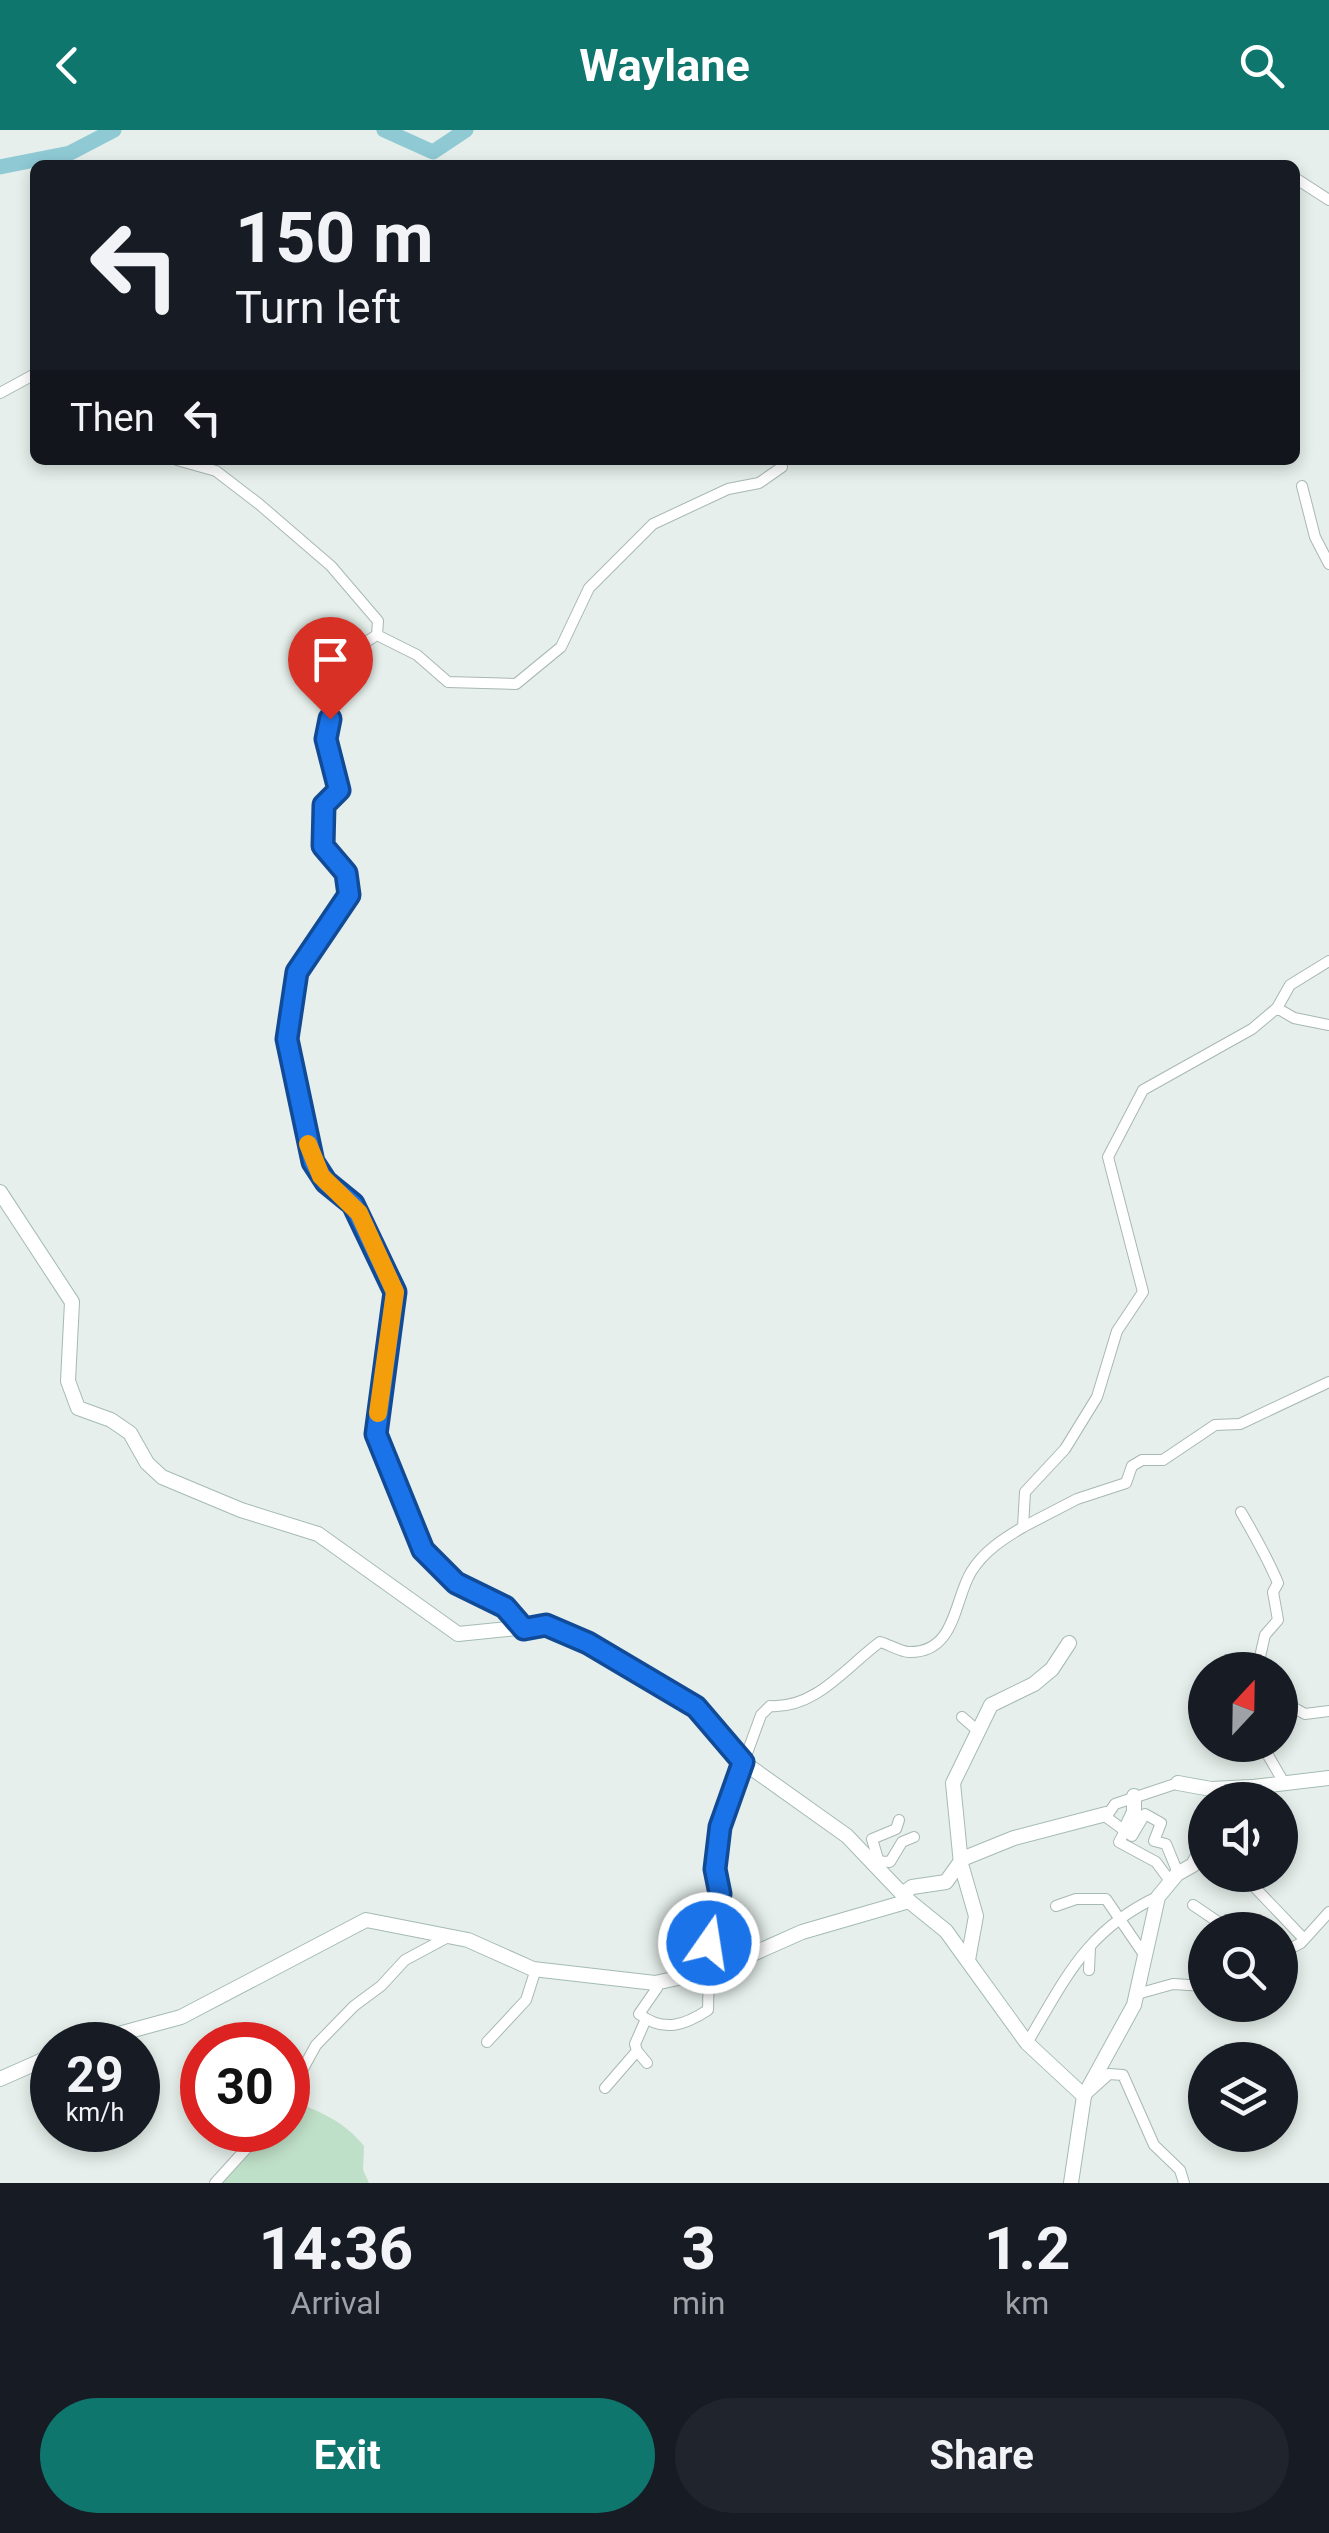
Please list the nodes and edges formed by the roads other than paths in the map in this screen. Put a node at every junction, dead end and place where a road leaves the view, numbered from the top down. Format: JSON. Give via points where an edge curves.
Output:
{"nodes":[{"id":1,"x":1300,"y":181,"type":"edge"},
{"id":2,"x":1329,"y":200,"type":"edge"},
{"id":3,"x":30,"y":377,"type":"edge"},
{"id":4,"x":0,"y":392,"type":"edge"},
{"id":5,"x":193,"y":465,"type":"edge"},
{"id":6,"x":782,"y":467,"type":"dead end"},
{"id":7,"x":1302,"y":486,"type":"dead end"},
{"id":8,"x":1329,"y":564,"type":"edge"},
{"id":9,"x":377,"y":634,"type":"junction"},
{"id":10,"x":1329,"y":961,"type":"edge"},
{"id":11,"x":1277,"y":1008,"type":"junction"},
{"id":12,"x":1329,"y":1025,"type":"edge"},
{"id":13,"x":0,"y":1192,"type":"edge"},
{"id":14,"x":1329,"y":1382,"type":"edge"},
{"id":15,"x":1242,"y":1512,"type":"dead end"},
{"id":16,"x":1024,"y":1528,"type":"junction"},
{"id":17,"x":524,"y":1629,"type":"junction"},
{"id":18,"x":1069,"y":1642,"type":"dead end"},
{"id":19,"x":1262,"y":1652,"type":"edge"},
{"id":20,"x":1298,"y":1710,"type":"edge"},
{"id":21,"x":1329,"y":1712,"type":"edge"},
{"id":22,"x":962,"y":1717,"type":"dead end"},
{"id":23,"x":977,"y":1730,"type":"junction"},
{"id":24,"x":743,"y":1762,"type":"junction"},
{"id":25,"x":1272,"y":1762,"type":"edge"},
{"id":26,"x":1329,"y":1778,"type":"edge"},
{"id":27,"x":1283,"y":1780,"type":"junction"},
{"id":28,"x":1275,"y":1782,"type":"edge"},
{"id":29,"x":1178,"y":1783,"type":"joint"},
{"id":30,"x":1188,"y":1785,"type":"edge"},
{"id":31,"x":1134,"y":1796,"type":"junction"},
{"id":32,"x":1106,"y":1814,"type":"junction"},
{"id":33,"x":900,"y":1820,"type":"dead end"},
{"id":34,"x":1125,"y":1831,"type":"junction"},
{"id":35,"x":914,"y":1837,"type":"dead end"},
{"id":36,"x":875,"y":1860,"type":"junction"},
{"id":37,"x":961,"y":1860,"type":"junction"},
{"id":38,"x":1188,"y":1868,"type":"edge"},
{"id":39,"x":1174,"y":1877,"type":"junction"},
{"id":40,"x":1259,"y":1892,"type":"edge"},
{"id":41,"x":1159,"y":1896,"type":"junction"},
{"id":42,"x":905,"y":1897,"type":"junction"},
{"id":43,"x":1193,"y":1905,"type":"dead end"},
{"id":44,"x":1056,"y":1906,"type":"dead end"},
{"id":45,"x":1203,"y":1912,"type":"edge"},
{"id":46,"x":1329,"y":1912,"type":"edge"},
{"id":47,"x":1120,"y":1916,"type":"junction"},
{"id":48,"x":448,"y":1937,"type":"junction"},
{"id":49,"x":1304,"y":1939,"type":"junction"},
{"id":50,"x":1298,"y":1943,"type":"edge"},
{"id":51,"x":1090,"y":1946,"type":"junction"},
{"id":52,"x":1145,"y":1956,"type":"junction"},
{"id":53,"x":968,"y":1960,"type":"junction"},
{"id":54,"x":536,"y":1970,"type":"junction"},
{"id":55,"x":712,"y":1970,"type":"junction"},
{"id":56,"x":1089,"y":1970,"type":"dead end"},
{"id":57,"x":655,"y":1982,"type":"junction"},
{"id":58,"x":1188,"y":1985,"type":"edge"},
{"id":59,"x":1137,"y":1994,"type":"junction"},
{"id":60,"x":646,"y":2019,"type":"junction"},
{"id":61,"x":160,"y":2024,"type":"edge"},
{"id":62,"x":487,"y":2042,"type":"dead end"},
{"id":63,"x":1027,"y":2043,"type":"junction"},
{"id":64,"x":637,"y":2051,"type":"junction"},
{"id":65,"x":310,"y":2055,"type":"edge"},
{"id":66,"x":647,"y":2063,"type":"dead end"},
{"id":67,"x":30,"y":2066,"type":"edge"},
{"id":68,"x":0,"y":2079,"type":"edge"},
{"id":69,"x":605,"y":2088,"type":"dead end"},
{"id":70,"x":1084,"y":2096,"type":"junction"},
{"id":71,"x":243,"y":2152,"type":"edge"},
{"id":72,"x":214,"y":2183,"type":"edge"},
{"id":73,"x":1071,"y":2183,"type":"edge"},
{"id":74,"x":1184,"y":2183,"type":"edge"}],
"edges":[{"from":1,"to":2,"type":"street"},
{"from":3,"to":4,"type":"street"},
{"from":5,"to":9,"type":"street","via":[[221,474],[331,566],[378,621]]},
{"from":6,"to":9,"type":"street","via":[[758,484],[728,489],[653,524],[594,581],[561,647],[516,684],[448,682],[417,655]]},
{"from":7,"to":8,"type":"street"},
{"from":9,"to":17,"type":"street","via":[[352,651],[334,683],[326,739],[339,790],[324,805],[322,839],[346,873],[349,895],[297,972],[288,1050],[313,1162],[353,1204],[395,1292],[376,1434],[417,1541],[456,1583],[505,1607]]},
{"from":10,"to":11,"type":"street","via":[[1290,985]]},
{"from":11,"to":12,"type":"street"},
{"from":11,"to":16,"type":"street","via":[[1143,1090],[1119,1129],[1108,1156],[1143,1292],[1116,1331],[1097,1397],[1065,1449],[1025,1492]]},
{"from":13,"to":17,"type":"street","via":[[72,1302],[68,1381],[78,1408],[130,1433],[162,1477],[318,1534],[458,1634]]},
{"from":14,"to":16,"type":"street","via":[[1240,1424],[1214,1425],[1163,1460],[1132,1466],[1126,1483],[1077,1499]]},
{"from":15,"to":19,"type":"street","via":[[1278,1583],[1278,1620]]},
{"from":16,"to":24,"type":"street","via":[[1000,1540],[972,1570],[950,1631],[908,1652],[880,1642],[833,1685],[770,1706]]},
{"from":17,"to":24,"type":"street","via":[[546,1625],[588,1643],[696,1707]]},
{"from":18,"to":23,"type":"street","via":[[1034,1684],[991,1705]]},
{"from":20,"to":21,"type":"street"},
{"from":22,"to":23,"type":"street"},
{"from":23,"to":37,"type":"street","via":[[952,1783]]},
{"from":24,"to":36,"type":"street"},
{"from":24,"to":55,"type":"street","via":[[720,1827]]},
{"from":25,"to":27,"type":"street"},
{"from":26,"to":27,"type":"street"},
{"from":27,"to":28,"type":"street"},
{"from":29,"to":30,"type":"street"},
{"from":29,"to":31,"type":"street"},
{"from":31,"to":32,"type":"street"},
{"from":31,"to":34,"type":"street"},
{"from":32,"to":34,"type":"street"},
{"from":32,"to":37,"type":"street"},
{"from":33,"to":36,"type":"street","via":[[896,1829],[872,1839]]},
{"from":34,"to":39,"type":"street","via":[[1119,1842]]},
{"from":34,"to":39,"type":"street","via":[[1132,1836],[1145,1814],[1161,1823],[1154,1842],[1166,1844]]},
{"from":35,"to":36,"type":"street","via":[[902,1842],[890,1862]]},
{"from":36,"to":42,"type":"street"},
{"from":37,"to":42,"type":"street","via":[[946,1882],[912,1887]]},
{"from":37,"to":53,"type":"street","via":[[976,1916]]},
{"from":38,"to":39,"type":"street"},
{"from":39,"to":41,"type":"street"},
{"from":40,"to":49,"type":"street"},
{"from":41,"to":47,"type":"street"},
{"from":41,"to":52,"type":"street"},
{"from":42,"to":53,"type":"street"},
{"from":42,"to":55,"type":"street"},
{"from":43,"to":45,"type":"street"},
{"from":44,"to":47,"type":"street","via":[[1076,1898],[1106,1899]]},
{"from":46,"to":49,"type":"street"},
{"from":47,"to":51,"type":"street"},
{"from":47,"to":52,"type":"street","via":[[1122,1929]]},
{"from":48,"to":54,"type":"street"},
{"from":48,"to":61,"type":"street","via":[[366,1920]]},
{"from":48,"to":65,"type":"street","via":[[405,1960]]},
{"from":49,"to":50,"type":"street"},
{"from":51,"to":56,"type":"street"},
{"from":51,"to":63,"type":"street","via":[[1056,1988]]},
{"from":52,"to":59,"type":"street"},
{"from":53,"to":63,"type":"street"},
{"from":54,"to":57,"type":"street"},
{"from":54,"to":62,"type":"street","via":[[526,2000]]},
{"from":55,"to":57,"type":"street"},
{"from":55,"to":60,"type":"street","via":[[708,2010],[672,2028]]},
{"from":57,"to":60,"type":"street","via":[[639,2014]]},
{"from":58,"to":59,"type":"street"},
{"from":59,"to":70,"type":"street"},
{"from":60,"to":64,"type":"street"},
{"from":63,"to":70,"type":"street"},
{"from":64,"to":66,"type":"street"},
{"from":64,"to":69,"type":"street"},
{"from":67,"to":68,"type":"street"},
{"from":70,"to":73,"type":"street"},
{"from":70,"to":74,"type":"street","via":[[1109,2074],[1123,2075],[1158,2152],[1180,2170]]},
{"from":71,"to":72,"type":"street"}]}
